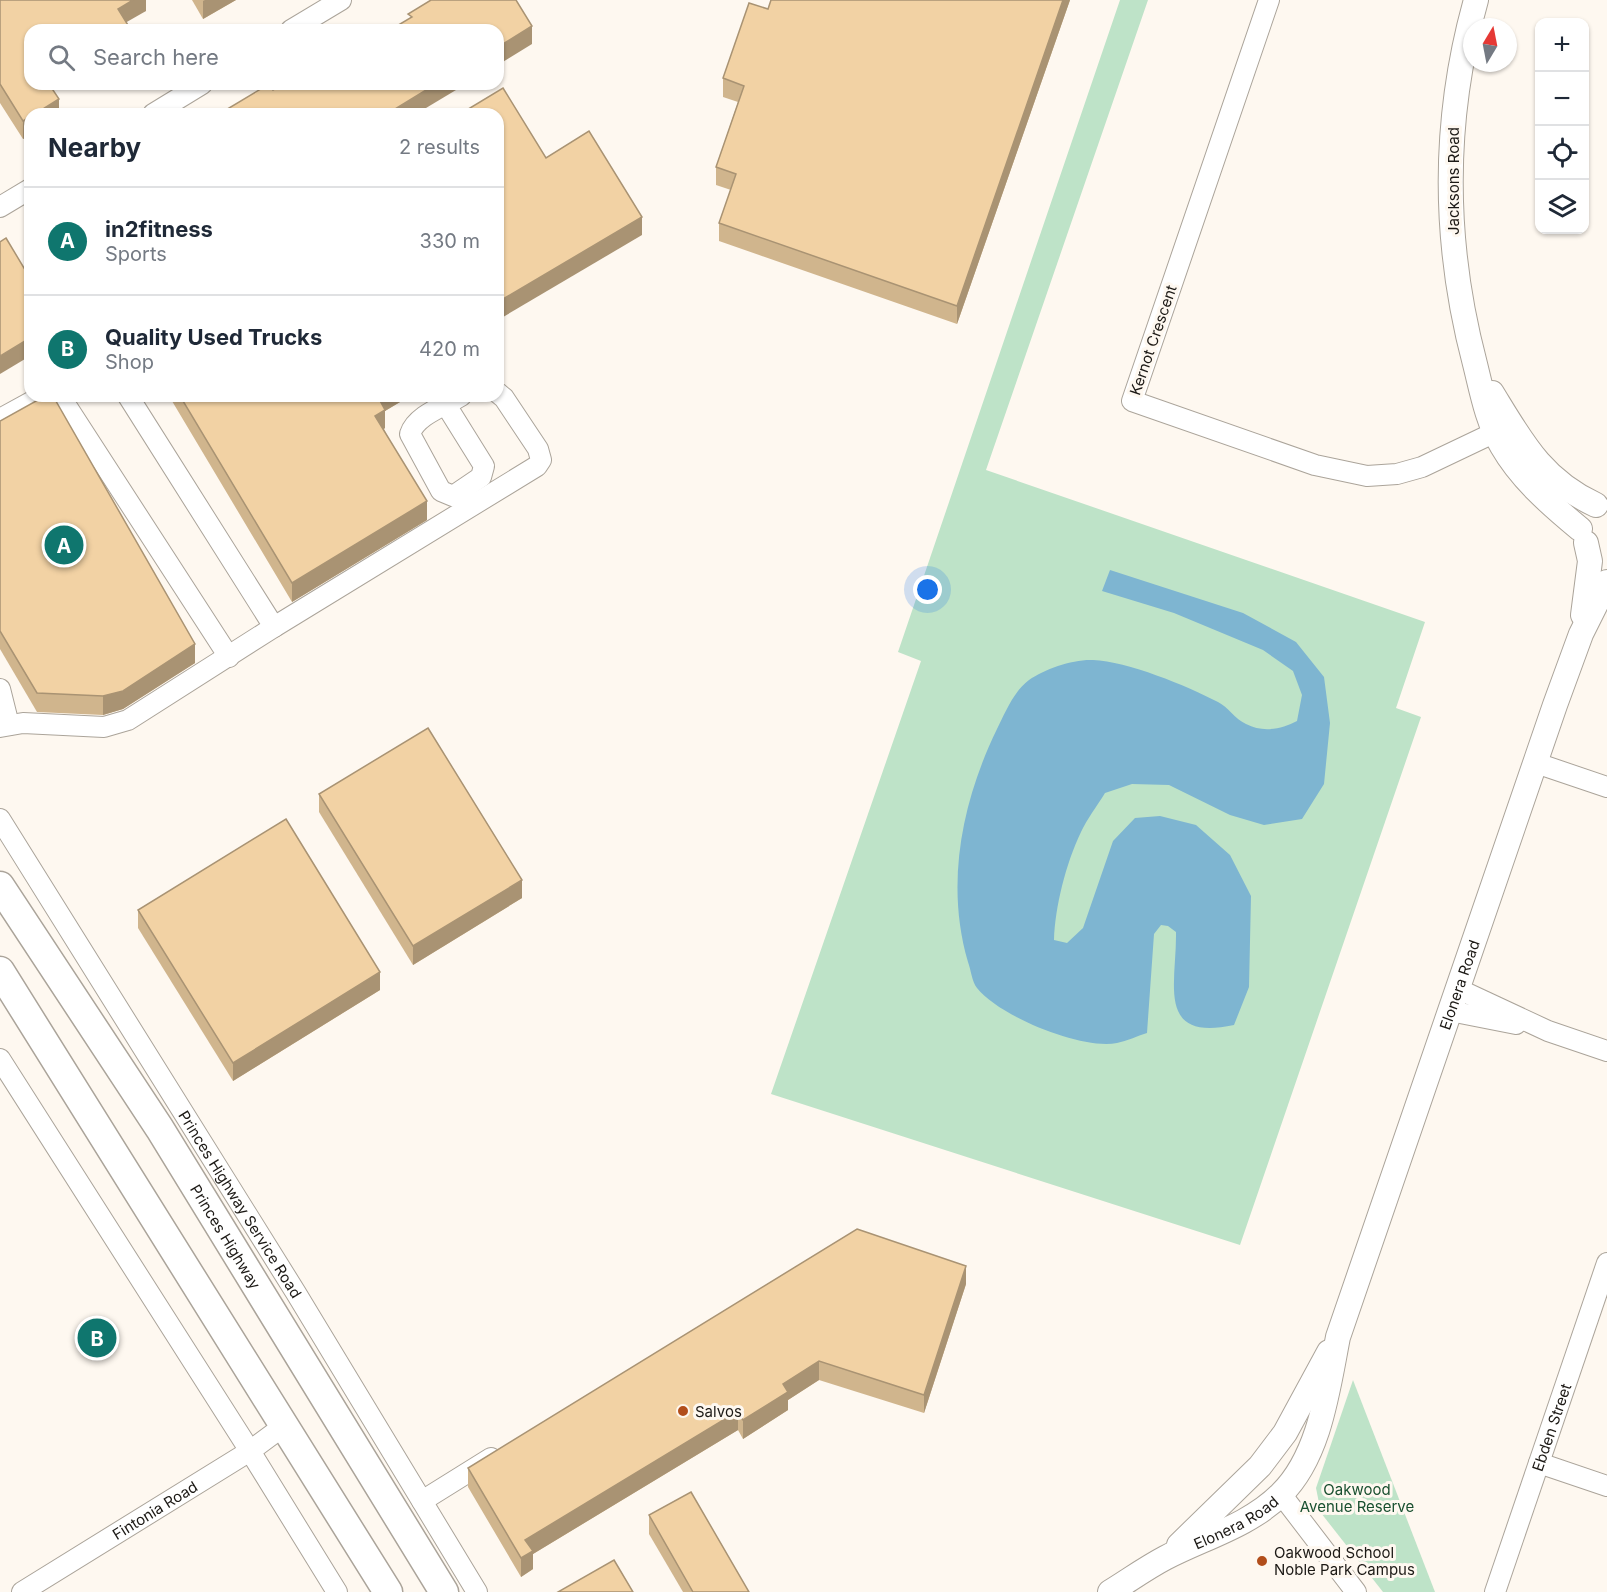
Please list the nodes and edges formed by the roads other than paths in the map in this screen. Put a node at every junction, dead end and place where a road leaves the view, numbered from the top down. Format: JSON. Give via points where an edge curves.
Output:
{"nodes":[{"id":1,"x":341,"y":0,"type":"edge"},
{"id":2,"x":1269,"y":0,"type":"edge"},
{"id":3,"x":1476,"y":0,"type":"edge"},
{"id":4,"x":301,"y":24,"type":"edge"},
{"id":5,"x":192,"y":90,"type":"edge"},
{"id":6,"x":163,"y":108,"type":"edge"},
{"id":7,"x":24,"y":193,"type":"edge"},
{"id":8,"x":0,"y":207,"type":"edge"},
{"id":9,"x":504,"y":398,"type":"edge"},
{"id":10,"x":31,"y":402,"type":"edge"},
{"id":11,"x":64,"y":402,"type":"edge"},
{"id":12,"x":132,"y":402,"type":"edge"},
{"id":13,"x":0,"y":419,"type":"edge"},
{"id":14,"x":1503,"y":428,"type":"junction"},
{"id":15,"x":1604,"y":503,"type":"edge"},
{"id":16,"x":1591,"y":541,"type":"edge"},
{"id":17,"x":1607,"y":582,"type":"edge"},
{"id":18,"x":274,"y":627,"type":"junction"},
{"id":19,"x":1581,"y":634,"type":"junction"},
{"id":20,"x":229,"y":657,"type":"junction"},
{"id":21,"x":0,"y":690,"type":"edge"},
{"id":22,"x":5,"y":726,"type":"edge"},
{"id":23,"x":1536,"y":763,"type":"junction"},
{"id":24,"x":1607,"y":787,"type":"edge"},
{"id":25,"x":0,"y":819,"type":"edge"},
{"id":26,"x":0,"y":886,"type":"edge"},
{"id":27,"x":0,"y":971,"type":"edge"},
{"id":28,"x":1454,"y":1000,"type":"junction"},
{"id":29,"x":1607,"y":1051,"type":"edge"},
{"id":30,"x":0,"y":1059,"type":"edge"},
{"id":31,"x":1607,"y":1263,"type":"edge"},
{"id":32,"x":1338,"y":1337,"type":"junction"},
{"id":33,"x":285,"y":1425,"type":"junction"},
{"id":34,"x":512,"y":1446,"type":"edge"},
{"id":35,"x":1275,"y":1446,"type":"junction"},
{"id":36,"x":250,"y":1451,"type":"junction"},
{"id":37,"x":1539,"y":1463,"type":"junction"},
{"id":38,"x":1607,"y":1486,"type":"edge"},
{"id":39,"x":1281,"y":1494,"type":"junction"},
{"id":40,"x":422,"y":1502,"type":"junction"},
{"id":41,"x":1210,"y":1516,"type":"junction"},
{"id":42,"x":1165,"y":1558,"type":"junction"},
{"id":43,"x":1356,"y":1591,"type":"edge"},
{"id":44,"x":21,"y":1592,"type":"edge"},
{"id":45,"x":337,"y":1592,"type":"edge"},
{"id":46,"x":388,"y":1592,"type":"edge"},
{"id":47,"x":444,"y":1592,"type":"edge"},
{"id":48,"x":477,"y":1592,"type":"edge"},
{"id":49,"x":1110,"y":1592,"type":"edge"},
{"id":50,"x":1495,"y":1592,"type":"edge"}],
"edges":[{"from":1,"to":4,"type":"street"},
{"from":2,"to":14,"type":"street","name":"Kernot Crescent","via":[[1132,401],[1315,465],[1367,476],[1422,467]]},
{"from":3,"to":14,"type":"main road","name":"Jacksons Road","via":[[1455,96],[1449,188],[1458,294],[1466,336],[1486,411]]},
{"from":5,"to":6,"type":"street"},
{"from":7,"to":8,"type":"street"},
{"from":9,"to":18,"type":"street","via":[[538,449],[541,459],[537,466]]},
{"from":10,"to":13,"type":"street"},
{"from":11,"to":20,"type":"street"},
{"from":12,"to":18,"type":"street"},
{"from":14,"to":15,"type":"main road","name":"Jacksons Road","via":[[1560,485]]},
{"from":14,"to":16,"type":"main road","name":"Jacksons Road","via":[[1518,470]]},
{"from":15,"to":16,"type":"main road","via":[[1584,514]]},
{"from":16,"to":19,"type":"main road","name":"Elonera Road"},
{"from":17,"to":19,"type":"main road","name":"Elonera Road"},
{"from":18,"to":20,"type":"street"},
{"from":19,"to":23,"type":"main road","name":"Elonera Road"},
{"from":20,"to":22,"type":"street","via":[[128,720],[104,727],[23,723]]},
{"from":21,"to":22,"type":"street"},
{"from":23,"to":24,"type":"street"},
{"from":23,"to":28,"type":"main road","name":"Elonera Road"},
{"from":25,"to":40,"type":"street","name":"Princes Highway Service Road"},
{"from":26,"to":47,"type":"highway","name":"Princes Highway","via":[[160,1129]]},
{"from":27,"to":33,"type":"highway"},
{"from":28,"to":29,"type":"street"},
{"from":28,"to":32,"type":"main road","name":"Elonera Road"},
{"from":30,"to":36,"type":"street"},
{"from":31,"to":37,"type":"street","name":"Ebden Street"},
{"from":32,"to":35,"type":"main road","name":"Elonera Road"},
{"from":32,"to":39,"type":"main road","name":"Elonera Road","via":[[1328,1390],[1310,1446]]},
{"from":33,"to":36,"type":"street","name":"Fintonia Road"},
{"from":33,"to":46,"type":"highway"},
{"from":34,"to":40,"type":"street"},
{"from":35,"to":39,"type":"main road","via":[[1275,1478]]},
{"from":35,"to":41,"type":"main road","name":"Elonera Road"},
{"from":36,"to":44,"type":"street","name":"Fintonia Road"},
{"from":36,"to":45,"type":"street"},
{"from":37,"to":38,"type":"street"},
{"from":37,"to":50,"type":"street","name":"Ebden Street"},
{"from":39,"to":41,"type":"main road","via":[[1260,1492]]},
{"from":39,"to":42,"type":"main road","name":"Elonera Road","via":[[1226,1531]]},
{"from":39,"to":43,"type":"street"},
{"from":40,"to":48,"type":"street","name":"Princes Highway Service Road"},
{"from":41,"to":42,"type":"main road","name":"Elonera Road"},
{"from":42,"to":49,"type":"main road","name":"Elonera Road"}]}
